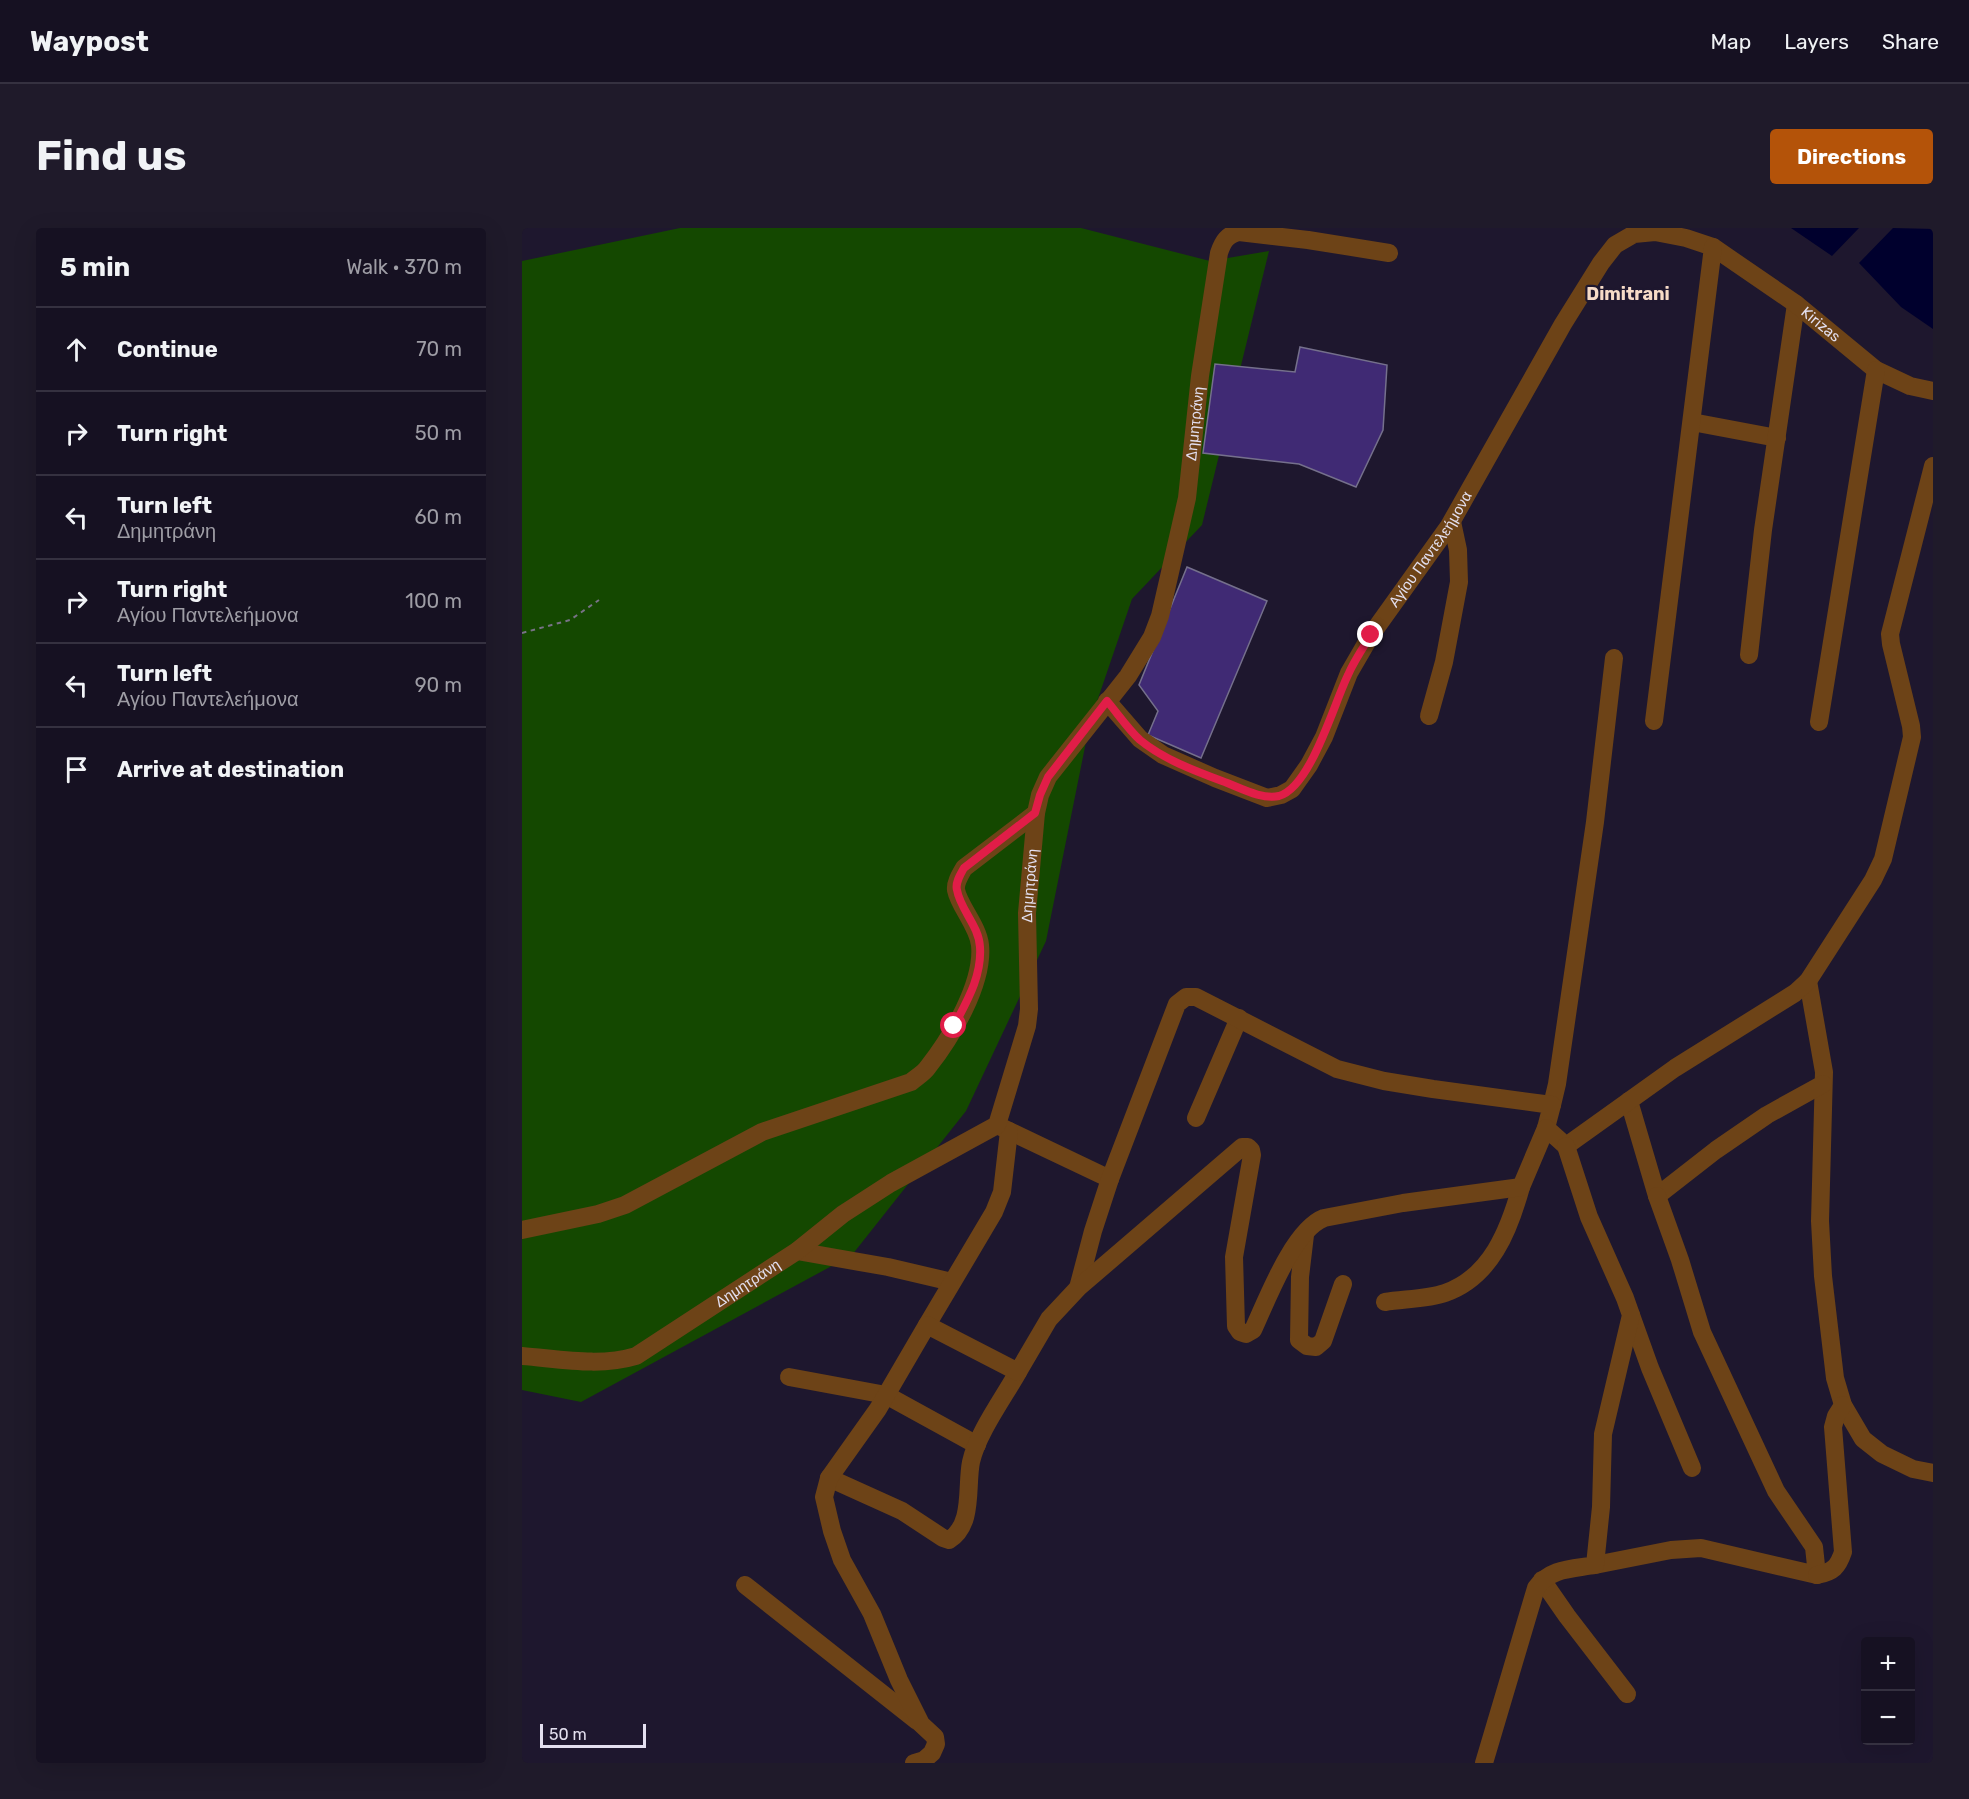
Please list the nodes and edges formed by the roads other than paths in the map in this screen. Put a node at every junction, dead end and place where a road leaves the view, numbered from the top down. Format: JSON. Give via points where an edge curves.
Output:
{"nodes":[{"id":1,"x":1713,"y":247,"type":"junction"},
{"id":2,"x":1389,"y":253,"type":"dead end"},
{"id":3,"x":1796,"y":304,"type":"junction"},
{"id":4,"x":1876,"y":370,"type":"junction"},
{"id":5,"x":1933,"y":391,"type":"edge"},
{"id":6,"x":1692,"y":422,"type":"junction"},
{"id":7,"x":1777,"y":438,"type":"junction"},
{"id":8,"x":1933,"y":466,"type":"edge"},
{"id":9,"x":1452,"y":522,"type":"junction"},
{"id":10,"x":1749,"y":655,"type":"dead end"},
{"id":11,"x":1614,"y":658,"type":"dead end"},
{"id":12,"x":1107,"y":701,"type":"junction"},
{"id":13,"x":1429,"y":716,"type":"dead end"},
{"id":14,"x":1654,"y":721,"type":"dead end"},
{"id":15,"x":1819,"y":722,"type":"dead end"},
{"id":16,"x":1035,"y":813,"type":"junction"},
{"id":17,"x":1808,"y":981,"type":"junction"},
{"id":18,"x":1239,"y":1018,"type":"junction"},
{"id":19,"x":1823,"y":1084,"type":"junction"},
{"id":20,"x":1629,"y":1101,"type":"junction"},
{"id":21,"x":1552,"y":1105,"type":"junction"},
{"id":22,"x":1196,"y":1119,"type":"dead end"},
{"id":23,"x":1003,"y":1128,"type":"junction"},
{"id":24,"x":1546,"y":1128,"type":"junction"},
{"id":25,"x":1566,"y":1146,"type":"junction"},
{"id":26,"x":1110,"y":1179,"type":"junction"},
{"id":27,"x":1521,"y":1187,"type":"junction"},
{"id":28,"x":1657,"y":1196,"type":"junction"},
{"id":29,"x":522,"y":1230,"type":"edge"},
{"id":30,"x":1305,"y":1230,"type":"junction"},
{"id":31,"x":797,"y":1251,"type":"junction"},
{"id":32,"x":952,"y":1282,"type":"junction"},
{"id":33,"x":1343,"y":1284,"type":"dead end"},
{"id":34,"x":1078,"y":1288,"type":"junction"},
{"id":35,"x":1385,"y":1302,"type":"dead end"},
{"id":36,"x":1631,"y":1315,"type":"junction"},
{"id":37,"x":927,"y":1325,"type":"junction"},
{"id":38,"x":522,"y":1356,"type":"edge"},
{"id":39,"x":1018,"y":1372,"type":"junction"},
{"id":40,"x":789,"y":1377,"type":"dead end"},
{"id":41,"x":886,"y":1395,"type":"junction"},
{"id":42,"x":1843,"y":1406,"type":"junction"},
{"id":43,"x":977,"y":1445,"type":"junction"},
{"id":44,"x":1692,"y":1468,"type":"dead end"},
{"id":45,"x":1933,"y":1473,"type":"edge"},
{"id":46,"x":829,"y":1478,"type":"junction"},
{"id":47,"x":1595,"y":1565,"type":"junction"},
{"id":48,"x":1817,"y":1575,"type":"junction"},
{"id":49,"x":1542,"y":1580,"type":"junction"},
{"id":50,"x":745,"y":1585,"type":"dead end"},
{"id":51,"x":1626,"y":1694,"type":"dead end"},
{"id":52,"x":921,"y":1724,"type":"junction"},
{"id":53,"x":914,"y":1763,"type":"edge"},
{"id":54,"x":1484,"y":1763,"type":"edge"}],
"edges":[{"from":1,"to":3,"type":"street","name":"Kirizas"},
{"from":1,"to":6,"type":"street"},
{"from":1,"to":9,"type":"street","name":"Αγίου Παντελεήμονα","via":[[1655,232],[1634,234],[1616,245],[1563,324]]},
{"from":2,"to":12,"type":"street","name":"Δημητράνη","via":[[1239,232],[1230,234],[1223,242],[1200,376],[1187,498],[1160,616],[1128,676]]},
{"from":3,"to":4,"type":"street","name":"Kirizas"},
{"from":3,"to":7,"type":"street"},
{"from":4,"to":5,"type":"street","name":"Kirizas","via":[[1910,386]]},
{"from":4,"to":15,"type":"street"},
{"from":6,"to":7,"type":"street"},
{"from":6,"to":14,"type":"street"},
{"from":7,"to":10,"type":"street"},
{"from":8,"to":17,"type":"street","via":[[1890,634],[1912,737],[1883,859]]},
{"from":9,"to":12,"type":"street","name":"Αγίου Παντελεήμονα","via":[[1371,635],[1349,673],[1309,765],[1292,789],[1281,795],[1267,798],[1163,755],[1140,739]]},
{"from":9,"to":13,"type":"street","via":[[1459,582]]},
{"from":11,"to":21,"type":"street","via":[[1595,822]]},
{"from":12,"to":16,"type":"street","name":"Δημητράνη","via":[[1048,777]]},
{"from":16,"to":23,"type":"street","name":"Δημητράνη","via":[[1027,913],[1029,1009]]},
{"from":16,"to":29,"type":"street","via":[[964,868],[958,879],[956,890],[980,946],[979,966],[975,985],[927,1069],[911,1082],[762,1132],[625,1204],[598,1214]]},
{"from":17,"to":19,"type":"street"},
{"from":17,"to":20,"type":"street"},
{"from":18,"to":21,"type":"street","via":[[1337,1069],[1384,1081]]},
{"from":18,"to":22,"type":"street"},
{"from":18,"to":26,"type":"street","via":[[1196,997],[1186,997],[1177,1004]]},
{"from":19,"to":28,"type":"street","via":[[1767,1115]]},
{"from":19,"to":42,"type":"street","via":[[1823,1276],[1835,1378]]},
{"from":20,"to":25,"type":"street"},
{"from":20,"to":28,"type":"street"},
{"from":21,"to":24,"type":"street"},
{"from":23,"to":26,"type":"street"},
{"from":23,"to":31,"type":"street","name":"Δημητράνη","via":[[891,1183],[843,1214]]},
{"from":23,"to":32,"type":"street","via":[[1002,1192]]},
{"from":24,"to":25,"type":"street"},
{"from":24,"to":27,"type":"street"},
{"from":25,"to":36,"type":"street","via":[[1589,1217]]},
{"from":26,"to":34,"type":"street"},
{"from":27,"to":30,"type":"street","via":[[1324,1218]]},
{"from":27,"to":35,"type":"street","via":[[1497,1252],[1476,1277],[1445,1293]]},
{"from":28,"to":48,"type":"street","via":[[1702,1332],[1776,1491],[1814,1547]]},
{"from":30,"to":33,"type":"street","via":[[1299,1340],[1307,1346],[1316,1347],[1323,1341]]},
{"from":30,"to":34,"type":"street","via":[[1253,1330],[1240,1332],[1236,1326],[1234,1257],[1252,1155],[1248,1147],[1242,1147]]},
{"from":31,"to":32,"type":"street"},
{"from":31,"to":38,"type":"street","name":"Δημητράνη","via":[[636,1356],[601,1362]]},
{"from":32,"to":37,"type":"street"},
{"from":34,"to":39,"type":"street","via":[[1049,1319]]},
{"from":36,"to":44,"type":"street"},
{"from":36,"to":47,"type":"street","via":[[1603,1434]]},
{"from":37,"to":39,"type":"street"},
{"from":37,"to":41,"type":"street"},
{"from":39,"to":43,"type":"street"},
{"from":40,"to":41,"type":"street"},
{"from":41,"to":43,"type":"street"},
{"from":41,"to":46,"type":"street"},
{"from":42,"to":45,"type":"street","via":[[1863,1439],[1882,1454],[1913,1469]]},
{"from":42,"to":48,"type":"street","via":[[1833,1427],[1843,1552],[1838,1566]]},
{"from":43,"to":46,"type":"street","via":[[971,1462],[964,1520],[956,1536],[949,1540],[902,1511]]},
{"from":46,"to":52,"type":"street","via":[[824,1497],[842,1560],[872,1614]]},
{"from":47,"to":48,"type":"street","via":[[1701,1548]]},
{"from":47,"to":49,"type":"street","via":[[1550,1574]]},
{"from":49,"to":51,"type":"street"},
{"from":49,"to":54,"type":"street","via":[[1536,1588]]},
{"from":50,"to":52,"type":"street"},
{"from":52,"to":53,"type":"street","via":[[935,1737],[936,1744],[924,1760]]}]}
